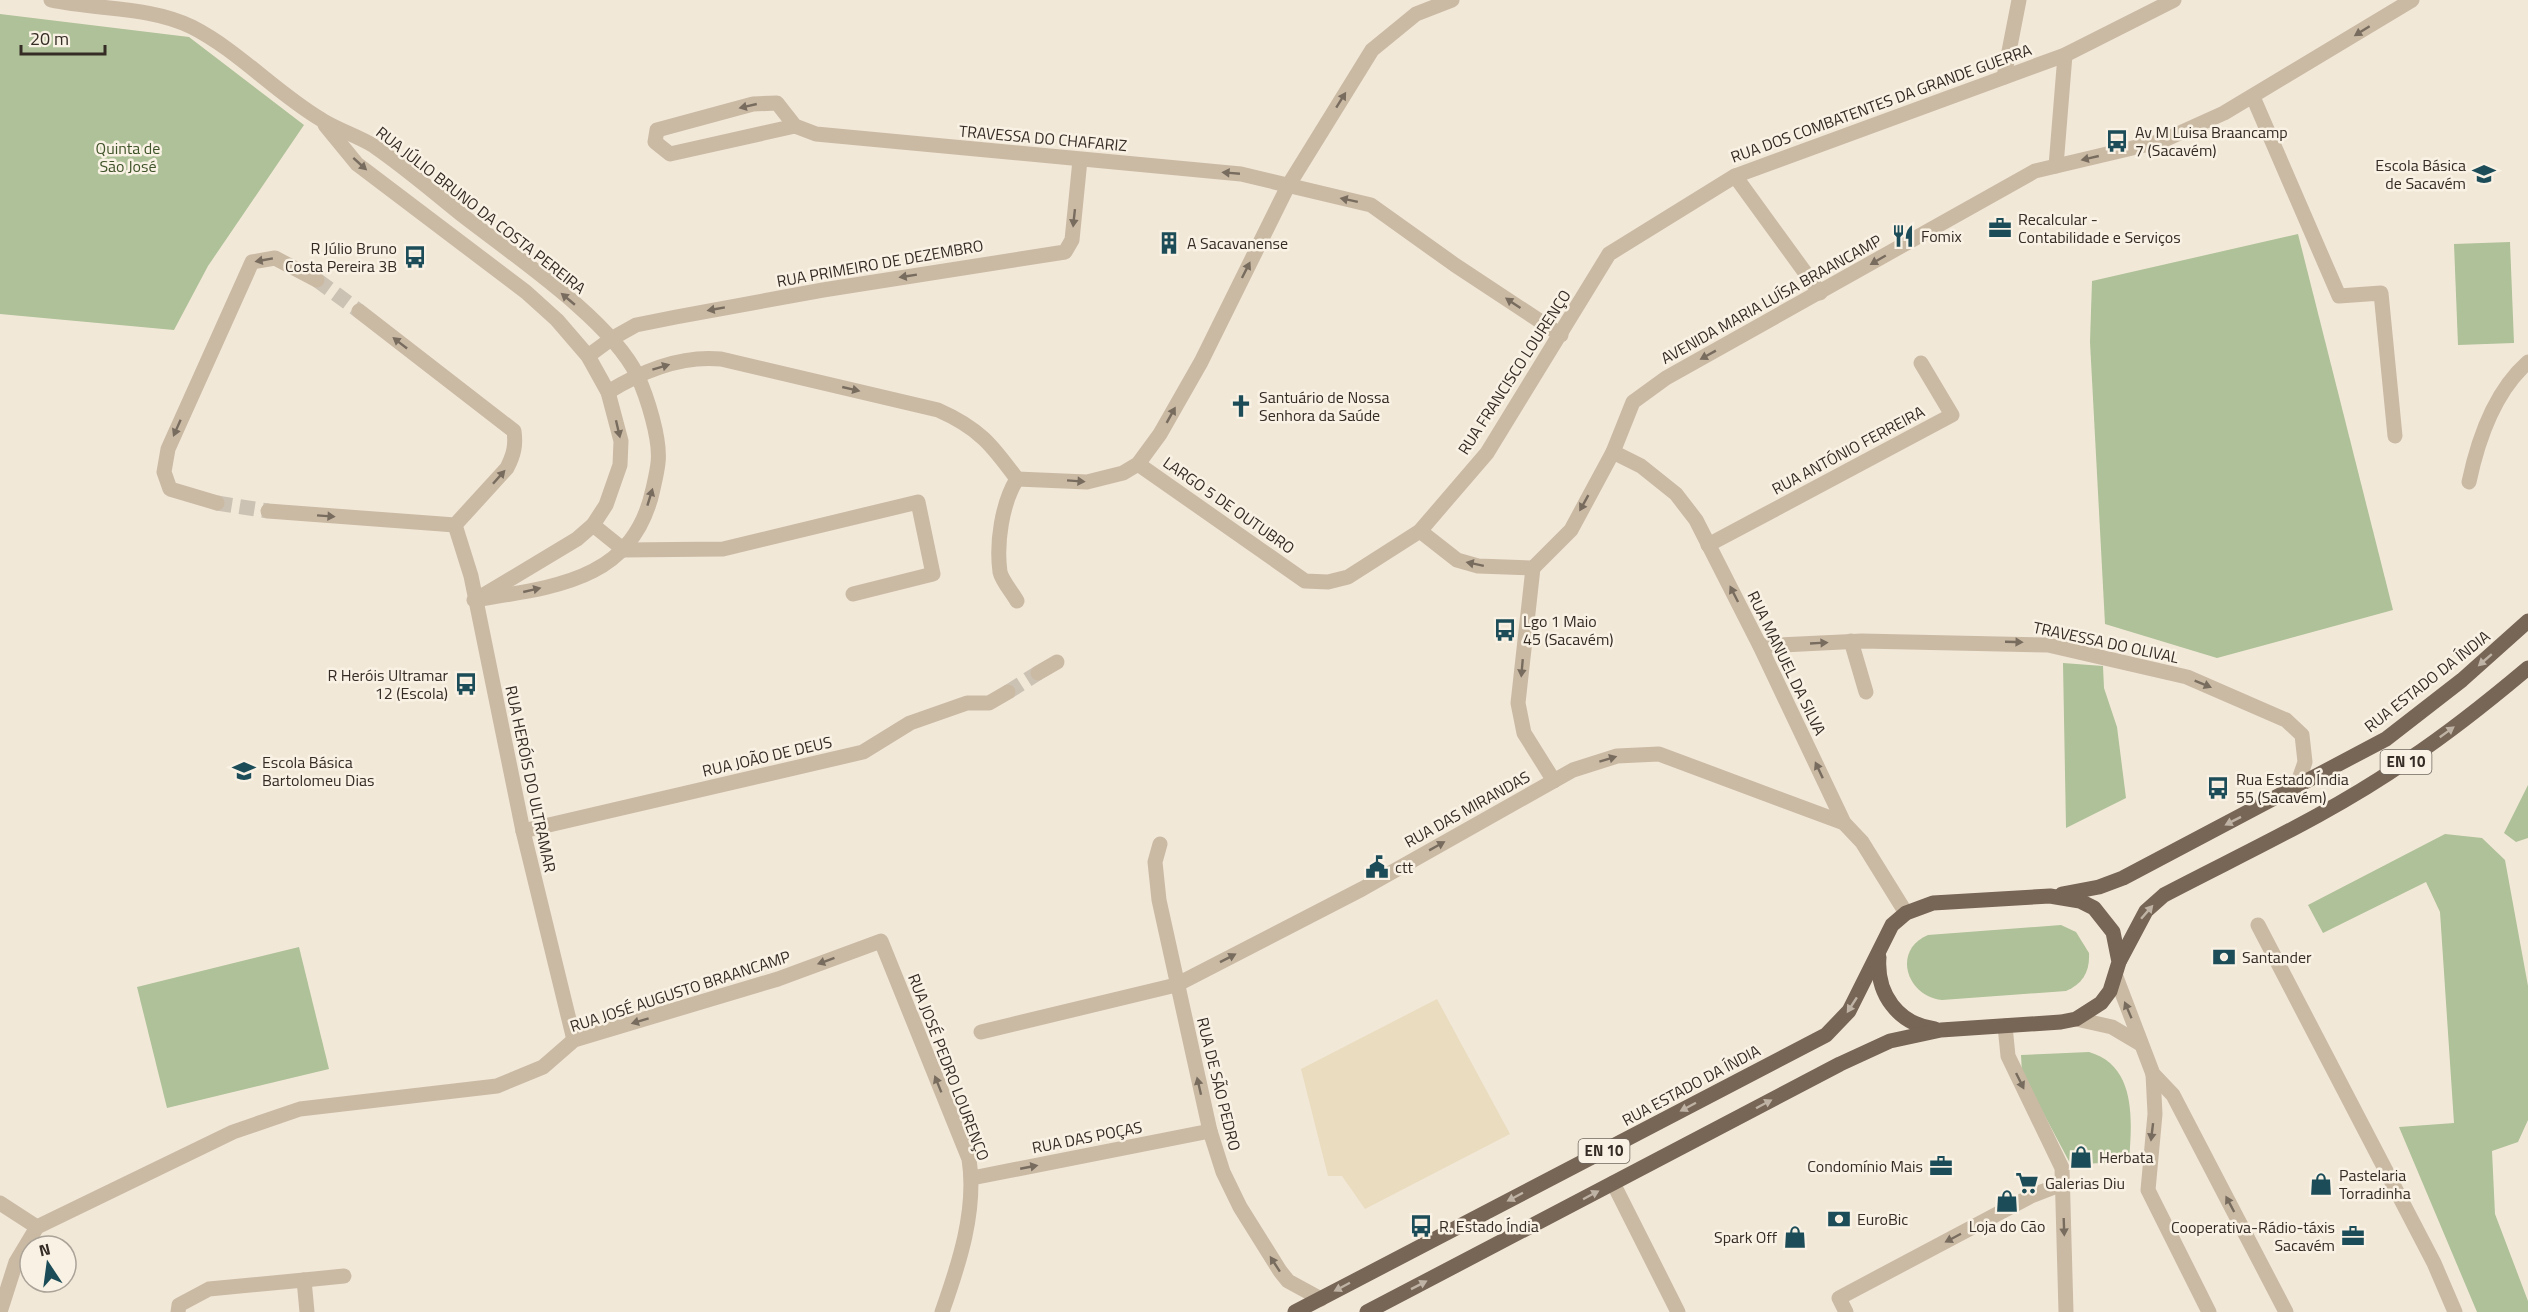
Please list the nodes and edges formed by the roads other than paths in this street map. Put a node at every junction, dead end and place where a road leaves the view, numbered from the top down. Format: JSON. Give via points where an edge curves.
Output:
{"nodes":[{"id":1,"x":51,"y":0,"type":"edge"},
{"id":2,"x":1452,"y":0,"type":"edge"},
{"id":3,"x":2019,"y":0,"type":"edge"},
{"id":4,"x":2174,"y":0,"type":"edge"},
{"id":5,"x":2412,"y":0,"type":"edge"},
{"id":6,"x":2065,"y":55,"type":"junction"},
{"id":7,"x":2004,"y":77,"type":"junction"},
{"id":8,"x":2253,"y":98,"type":"junction"},
{"id":9,"x":321,"y":120,"type":"junction"},
{"id":10,"x":795,"y":126,"type":"junction"},
{"id":11,"x":1080,"y":160,"type":"junction"},
{"id":12,"x":2056,"y":166,"type":"junction"},
{"id":13,"x":1735,"y":176,"type":"junction"},
{"id":14,"x":1288,"y":186,"type":"junction"},
{"id":15,"x":1609,"y":254,"type":"joint"},
{"id":16,"x":317,"y":280,"type":"tunnel mouth"},
{"id":17,"x":1820,"y":293,"type":"junction"},
{"id":18,"x":359,"y":311,"type":"tunnel mouth"},
{"id":19,"x":1561,"y":335,"type":"junction"},
{"id":20,"x":611,"y":339,"type":"junction"},
{"id":21,"x":588,"y":357,"type":"junction"},
{"id":22,"x":2528,"y":362,"type":"edge"},
{"id":23,"x":1921,"y":363,"type":"dead end"},
{"id":24,"x":637,"y":375,"type":"junction"},
{"id":25,"x":608,"y":392,"type":"junction"},
{"id":26,"x":2395,"y":436,"type":"dead end"},
{"id":27,"x":1613,"y":452,"type":"junction"},
{"id":28,"x":1138,"y":464,"type":"junction"},
{"id":29,"x":1017,"y":479,"type":"junction"},
{"id":30,"x":2469,"y":482,"type":"dead end"},
{"id":31,"x":217,"y":503,"type":"tunnel mouth"},
{"id":32,"x":268,"y":511,"type":"tunnel mouth"},
{"id":33,"x":455,"y":525,"type":"junction"},
{"id":34,"x":593,"y":525,"type":"junction"},
{"id":35,"x":1420,"y":531,"type":"junction"},
{"id":36,"x":1708,"y":544,"type":"junction"},
{"id":37,"x":624,"y":550,"type":"junction"},
{"id":38,"x":1533,"y":568,"type":"junction"},
{"id":39,"x":1314,"y":583,"type":"joint"},
{"id":40,"x":853,"y":594,"type":"dead end"},
{"id":41,"x":474,"y":600,"type":"junction"},
{"id":42,"x":1017,"y":600,"type":"dead end"},
{"id":43,"x":2528,"y":621,"type":"edge"},
{"id":44,"x":1851,"y":641,"type":"junction"},
{"id":45,"x":1760,"y":646,"type":"junction"},
{"id":46,"x":1057,"y":662,"type":"dead end"},
{"id":47,"x":2528,"y":668,"type":"edge"},
{"id":48,"x":1038,"y":673,"type":"tunnel mouth"},
{"id":49,"x":1008,"y":692,"type":"tunnel mouth"},
{"id":50,"x":1866,"y":692,"type":"dead end"},
{"id":51,"x":1554,"y":781,"type":"junction"},
{"id":52,"x":2296,"y":788,"type":"junction"},
{"id":53,"x":1844,"y":822,"type":"junction"},
{"id":54,"x":523,"y":831,"type":"junction"},
{"id":55,"x":1160,"y":844,"type":"dead end"},
{"id":56,"x":2050,"y":896,"type":"junction"},
{"id":57,"x":1906,"y":913,"type":"junction"},
{"id":58,"x":2258,"y":925,"type":"dead end"},
{"id":59,"x":881,"y":941,"type":"joint"},
{"id":60,"x":1879,"y":954,"type":"junction"},
{"id":61,"x":2118,"y":970,"type":"junction"},
{"id":62,"x":1176,"y":985,"type":"junction"},
{"id":63,"x":2076,"y":1019,"type":"junction"},
{"id":64,"x":2005,"y":1026,"type":"junction"},
{"id":65,"x":1941,"y":1030,"type":"junction"},
{"id":66,"x":981,"y":1032,"type":"dead end"},
{"id":67,"x":574,"y":1040,"type":"junction"},
{"id":68,"x":2139,"y":1043,"type":"junction"},
{"id":69,"x":2153,"y":1074,"type":"junction"},
{"id":70,"x":1210,"y":1131,"type":"junction"},
{"id":71,"x":972,"y":1178,"type":"junction"},
{"id":72,"x":1612,"y":1183,"type":"junction"},
{"id":73,"x":2062,"y":1185,"type":"junction"},
{"id":74,"x":0,"y":1203,"type":"edge"},
{"id":75,"x":37,"y":1227,"type":"junction"},
{"id":76,"x":344,"y":1276,"type":"dead end"},
{"id":77,"x":304,"y":1280,"type":"junction"},
{"id":78,"x":1321,"y":1299,"type":"junction"},
{"id":79,"x":0,"y":1312,"type":"edge"},
{"id":80,"x":178,"y":1312,"type":"edge"},
{"id":81,"x":307,"y":1312,"type":"edge"},
{"id":82,"x":942,"y":1312,"type":"edge"},
{"id":83,"x":1295,"y":1312,"type":"edge"},
{"id":84,"x":1367,"y":1312,"type":"edge"},
{"id":85,"x":1678,"y":1312,"type":"edge"},
{"id":86,"x":1846,"y":1312,"type":"edge"},
{"id":87,"x":2066,"y":1312,"type":"edge"},
{"id":88,"x":2210,"y":1312,"type":"edge"},
{"id":89,"x":2286,"y":1312,"type":"edge"},
{"id":90,"x":2455,"y":1312,"type":"edge"}],
"edges":[{"from":1,"to":9,"type":"street","name":"RUA JÚLIO BRUNO DA COSTA PEREIRA","via":[[161,17],[190,26]]},
{"from":14,"to":2,"type":"street","one_way":true,"via":[[1372,50],[1416,14]]},
{"from":3,"to":7,"type":"street"},
{"from":4,"to":6,"type":"street","name":"RUA DOS COMBATENTES DA GRANDE GUERRA"},
{"from":5,"to":8,"type":"street","name":"AVENIDA MARIA LUÍSA BRAANCAMP","one_way":true},
{"from":6,"to":7,"type":"street","name":"RUA DOS COMBATENTES DA GRANDE GUERRA"},
{"from":6,"to":12,"type":"street"},
{"from":7,"to":13,"type":"street","name":"RUA DOS COMBATENTES DA GRANDE GUERRA"},
{"from":8,"to":12,"type":"street","name":"AVENIDA MARIA LUÍSA BRAANCAMP","one_way":true,"via":[[2162,141]]},
{"from":8,"to":26,"type":"street","via":[[2339,296],[2381,293]]},
{"from":20,"to":9,"type":"street","name":"RUA JÚLIO BRUNO DA COSTA PEREIRA","one_way":true,"via":[[545,279],[373,145]]},
{"from":9,"to":21,"type":"street","name":"RUA JÚLIO BRUNO DA COSTA PEREIRA","one_way":true,"via":[[357,164],[526,292],[557,320]]},
{"from":10,"to":10,"type":"street","name":"TRAVESSA DO CHAFARIZ","one_way":true,"via":[[777,103],[753,104],[657,130],[655,142],[670,154]]},
{"from":10,"to":11,"type":"street","name":"TRAVESSA DO CHAFARIZ","via":[[816,134]]},
{"from":14,"to":11,"type":"street","name":"TRAVESSA DO CHAFARIZ","one_way":true,"via":[[1241,174]]},
{"from":11,"to":20,"type":"street","name":"RUA PRIMEIRO DE DEZEMBRO","one_way":true,"via":[[1072,240],[1065,252],[676,316],[636,326]]},
{"from":12,"to":17,"type":"street","name":"AVENIDA MARIA LUÍSA BRAANCAMP","one_way":true,"via":[[2035,171]]},
{"from":13,"to":15,"type":"street","name":"RUA DOS COMBATENTES DA GRANDE GUERRA"},
{"from":13,"to":17,"type":"street"},
{"from":19,"to":14,"type":"street","name":"TRAVESSA DO CHAFARIZ","one_way":true,"via":[[1371,205]]},
{"from":28,"to":14,"type":"street","one_way":true,"via":[[1201,362]]},
{"from":15,"to":19,"type":"street","name":"RUA FRANCISCO LOURENÇO"},
{"from":16,"to":31,"type":"street","one_way":true,"via":[[275,258],[252,262],[191,397],[168,449],[164,472],[170,489]]},
{"from":17,"to":27,"type":"street","name":"AVENIDA MARIA LUÍSA BRAANCAMP","one_way":true,"via":[[1666,378],[1633,402]]},
{"from":33,"to":18,"type":"street","one_way":true,"via":[[507,468],[516,445],[514,431]]},
{"from":19,"to":35,"type":"street","name":"RUA FRANCISCO LOURENÇO","via":[[1487,453]]},
{"from":20,"to":21,"type":"street"},
{"from":20,"to":24,"type":"street","name":"RUA JÚLIO BRUNO DA COSTA PEREIRA"},
{"from":21,"to":25,"type":"street","name":"RUA JÚLIO BRUNO DA COSTA PEREIRA"},
{"from":22,"to":30,"type":"street","via":[[2512,376],[2478,441]]},
{"from":23,"to":36,"type":"street","name":"RUA ANTÓNIO FERREIRA","via":[[1952,415]]},
{"from":24,"to":25,"type":"street"},
{"from":24,"to":29,"type":"street","one_way":true,"via":[[689,360],[721,359],[938,410],[959,419],[987,440]]},
{"from":37,"to":24,"type":"street","name":"RUA JÚLIO BRUNO DA COSTA PEREIRA","one_way":true,"via":[[651,498],[659,461],[651,415]]},
{"from":25,"to":34,"type":"street","name":"RUA JÚLIO BRUNO DA COSTA PEREIRA","one_way":true,"via":[[621,441],[620,465],[606,505]]},
{"from":27,"to":36,"type":"street","name":"RUA MANUEL DA SILVA","via":[[1641,466],[1676,494]]},
{"from":27,"to":38,"type":"street","name":"AVENIDA MARIA LUÍSA BRAANCAMP","one_way":true,"via":[[1571,530]]},
{"from":29,"to":28,"type":"street","name":"LARGO 5 DE OUTUBRO","one_way":true,"via":[[1087,482],[1122,474]]},
{"from":28,"to":39,"type":"street","name":"LARGO 5 DE OUTUBRO","via":[[1305,581]]},
{"from":29,"to":42,"type":"street","via":[[1008,494],[1000,574]]},
{"from":32,"to":33,"type":"street","one_way":true},
{"from":33,"to":41,"type":"street","name":"RUA HERÓIS DO ULTRAMAR"},
{"from":34,"to":37,"type":"street"},
{"from":34,"to":41,"type":"street","via":[[577,539]]},
{"from":38,"to":35,"type":"street","one_way":true,"via":[[1478,566],[1457,560]]},
{"from":35,"to":39,"type":"street","name":"RUA FRANCISCO LOURENÇO","via":[[1348,577]]},
{"from":45,"to":36,"type":"street","name":"RUA MANUEL DA SILVA","one_way":true},
{"from":37,"to":40,"type":"street","via":[[723,549],[918,502],[933,574]]},
{"from":41,"to":37,"type":"street","name":"RUA JÚLIO BRUNO DA COSTA PEREIRA","one_way":true,"via":[[585,577]]},
{"from":38,"to":51,"type":"street","one_way":true,"via":[[1518,703],[1524,734]]},
{"from":41,"to":54,"type":"street","name":"RUA HERÓIS DO ULTRAMAR"},
{"from":43,"to":52,"type":"main road","name":"RUA ESTADO DA ÍNDIA","number":"EN 10","one_way":true,"via":[[2462,680],[2386,739]]},
{"from":45,"to":44,"type":"street","name":"TRAVESSA DO OLIVAL","one_way":true},
{"from":44,"to":50,"type":"street"},
{"from":44,"to":52,"type":"street","name":"TRAVESSA DO OLIVAL","one_way":true,"via":[[2048,645],[2187,677],[2286,720],[2302,735],[2305,762]]},
{"from":53,"to":45,"type":"street","name":"RUA MANUEL DA SILVA","one_way":true},
{"from":46,"to":48,"type":"street"},
{"from":61,"to":47,"type":"main road","number":"EN 10","one_way":true,"via":[[2146,911],[2164,896],[2331,808],[2408,761]]},
{"from":49,"to":54,"type":"street","name":"RUA JOÃO DE DEUS","via":[[989,703],[967,703],[910,723],[863,752]]},
{"from":51,"to":53,"type":"street","name":"RUA DAS MIRANDAS","one_way":true,"via":[[1573,770],[1617,756],[1659,754]]},
{"from":62,"to":51,"type":"street","name":"RUA DAS MIRANDAS","one_way":true,"via":[[1362,889]]},
{"from":52,"to":56,"type":"main road","name":"RUA ESTADO DA ÍNDIA","number":"EN 10","one_way":true,"via":[[2110,884]]},
{"from":53,"to":57,"type":"street","name":"RUA MANUEL DA SILVA","via":[[1862,842]]},
{"from":54,"to":67,"type":"street","name":"RUA HERÓIS DO ULTRAMAR"},
{"from":55,"to":62,"type":"street","name":"RUA DE SÃO PEDRO","via":[[1155,878]]},
{"from":56,"to":57,"type":"main road","name":"RUA ESTADO DA ÍNDIA","number":"EN 10","via":[[1934,903]]},
{"from":56,"to":61,"type":"main road","name":"RUA ESTADO DA ÍNDIA","number":"EN 10","via":[[2066,897],[2094,908],[2113,932]]},
{"from":57,"to":60,"type":"main road","name":"RUA ESTADO DA ÍNDIA","number":"EN 10","via":[[1892,925]]},
{"from":58,"to":90,"type":"street","via":[[2434,1263]]},
{"from":59,"to":67,"type":"street","name":"RUA JOSÉ AUGUSTO BRAANCAMP","one_way":true,"via":[[778,979]]},
{"from":71,"to":59,"type":"street","name":"RUA JOSÉ PEDRO LOURENÇO","one_way":true,"via":[[969,1159]]},
{"from":60,"to":65,"type":"main road","number":"EN 10","via":[[1878,970],[1887,1000],[1910,1022]]},
{"from":60,"to":78,"type":"main road","name":"RUA ESTADO DA ÍNDIA","number":"EN 10","one_way":true,"via":[[1849,1011],[1826,1035]]},
{"from":61,"to":63,"type":"main road","number":"EN 10","via":[[2101,1003]]},
{"from":68,"to":61,"type":"street","one_way":true},
{"from":62,"to":66,"type":"street","name":"RUA DAS MIRANDAS"},
{"from":70,"to":62,"type":"street","name":"RUA DE SÃO PEDRO","one_way":true},
{"from":63,"to":64,"type":"main road","number":"EN 10"},
{"from":63,"to":68,"type":"street","via":[[2112,1027]]},
{"from":64,"to":65,"type":"main road","number":"EN 10"},
{"from":64,"to":73,"type":"street","one_way":true,"via":[[2008,1056],[2062,1168]]},
{"from":72,"to":65,"type":"main road","number":"EN 10","one_way":true,"via":[[1873,1048]]},
{"from":67,"to":75,"type":"street","name":"RUA JOSÉ AUGUSTO BRAANCAMP","via":[[543,1067],[497,1086],[300,1109],[233,1132]]},
{"from":68,"to":69,"type":"street"},
{"from":69,"to":88,"type":"street","one_way":true,"via":[[2155,1114],[2148,1190]]},
{"from":89,"to":69,"type":"street","one_way":true,"via":[[2173,1095]]},
{"from":71,"to":70,"type":"street","name":"RUA DAS POÇAS","one_way":true},
{"from":78,"to":70,"type":"street","name":"RUA DE SÃO PEDRO","one_way":true,"via":[[1288,1281],[1280,1271],[1240,1207]]},
{"from":71,"to":82,"type":"street","name":"RUA JOSÉ PEDRO LOURENÇO","via":[[962,1257]]},
{"from":84,"to":72,"type":"main road","number":"EN 10","one_way":true},
{"from":72,"to":85,"type":"street"},
{"from":73,"to":86,"type":"street","one_way":true,"via":[[2031,1197],[1839,1298]]},
{"from":73,"to":87,"type":"street","one_way":true},
{"from":74,"to":75,"type":"street"},
{"from":75,"to":79,"type":"street","via":[[16,1262]]},
{"from":76,"to":77,"type":"street"},
{"from":77,"to":80,"type":"street","via":[[209,1289],[179,1305]]},
{"from":77,"to":81,"type":"street"},
{"from":78,"to":83,"type":"main road","name":"RUA ESTADO DA ÍNDIA","number":"EN 10"}]}
